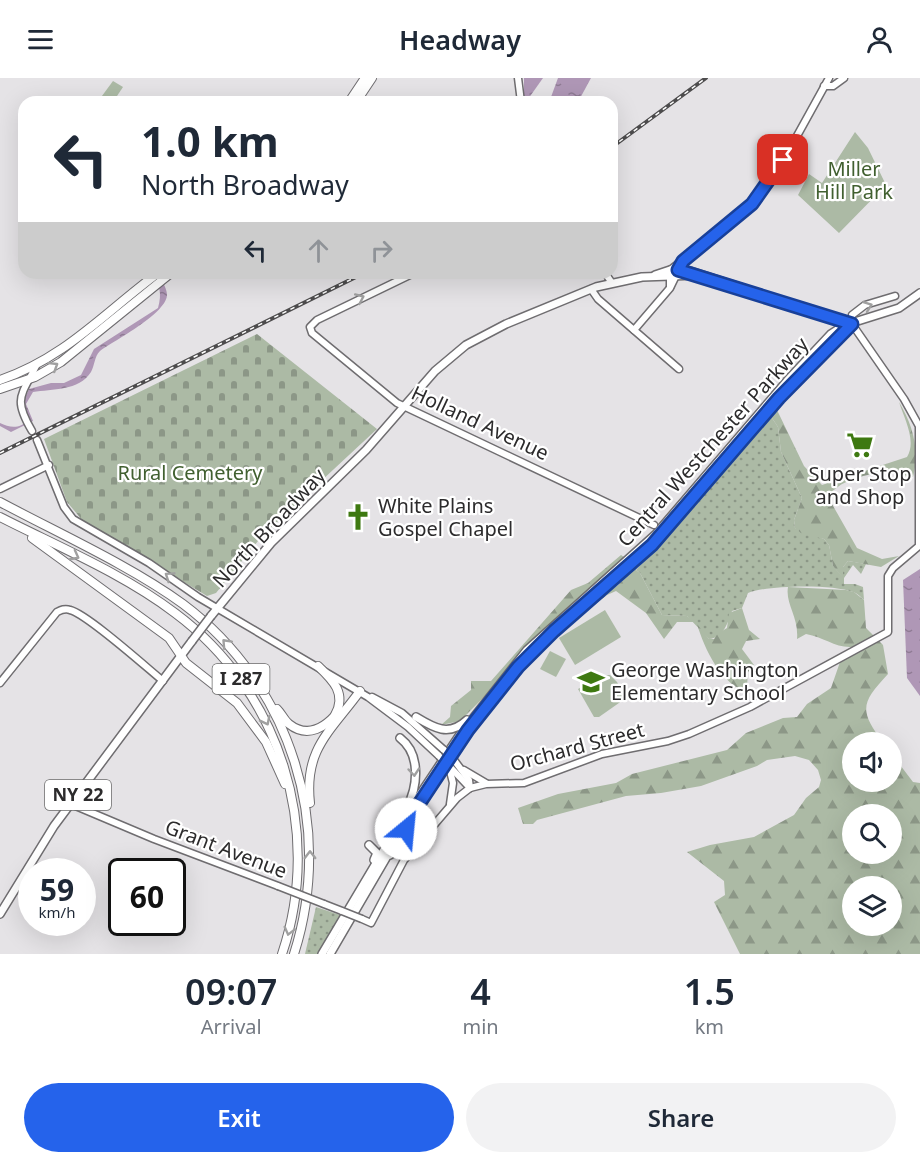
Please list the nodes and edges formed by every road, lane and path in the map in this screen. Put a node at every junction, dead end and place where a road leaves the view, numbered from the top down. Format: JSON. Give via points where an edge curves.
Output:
{"nodes":[{"id":1,"x":365,"y":78,"type":"edge"},
{"id":2,"x":372,"y":78,"type":"edge"},
{"id":3,"x":518,"y":78,"type":"edge"},
{"id":4,"x":828,"y":78,"type":"edge"},
{"id":5,"x":844,"y":78,"type":"edge"},
{"id":6,"x":824,"y":87,"type":"junction"},
{"id":7,"x":353,"y":96,"type":"edge"},
{"id":8,"x":360,"y":96,"type":"edge"},
{"id":9,"x":520,"y":96,"type":"edge"},
{"id":10,"x":675,"y":274,"type":"junction"},
{"id":11,"x":156,"y":279,"type":"edge"},
{"id":12,"x":157,"y":279,"type":"edge"},
{"id":13,"x":401,"y":279,"type":"edge"},
{"id":14,"x":609,"y":279,"type":"edge"},
{"id":15,"x":612,"y":279,"type":"edge"},
{"id":16,"x":612,"y":283,"type":"junction"},
{"id":17,"x":670,"y":288,"type":"junction"},
{"id":18,"x":591,"y":289,"type":"junction"},
{"id":19,"x":920,"y":293,"type":"edge"},
{"id":20,"x":896,"y":296,"type":"dead end"},
{"id":21,"x":852,"y":324,"type":"junction"},
{"id":22,"x":634,"y":330,"type":"junction"},
{"id":23,"x":36,"y":366,"type":"junction"},
{"id":24,"x":679,"y":369,"type":"dead end"},
{"id":25,"x":30,"y":379,"type":"junction"},
{"id":26,"x":0,"y":380,"type":"edge"},
{"id":27,"x":0,"y":389,"type":"edge"},
{"id":28,"x":406,"y":406,"type":"junction"},
{"id":29,"x":31,"y":429,"type":"dead end"},
{"id":30,"x":38,"y":440,"type":"dead end"},
{"id":31,"x":49,"y":465,"type":"junction"},
{"id":32,"x":0,"y":489,"type":"edge"},
{"id":33,"x":0,"y":502,"type":"edge"},
{"id":34,"x":2,"y":518,"type":"edge"},
{"id":35,"x":654,"y":525,"type":"dead end"},
{"id":36,"x":218,"y":607,"type":"junction"},
{"id":37,"x":181,"y":654,"type":"junction"},
{"id":38,"x":318,"y":666,"type":"junction"},
{"id":39,"x":163,"y":681,"type":"junction"},
{"id":40,"x":0,"y":683,"type":"edge"},
{"id":41,"x":358,"y":690,"type":"junction"},
{"id":42,"x":369,"y":697,"type":"junction"},
{"id":43,"x":485,"y":700,"type":"junction"},
{"id":44,"x":272,"y":707,"type":"junction"},
{"id":45,"x":334,"y":718,"type":"junction"},
{"id":46,"x":412,"y":722,"type":"junction"},
{"id":47,"x":400,"y":738,"type":"joint"},
{"id":48,"x":449,"y":767,"type":"junction"},
{"id":49,"x":463,"y":769,"type":"junction"},
{"id":50,"x":486,"y":784,"type":"junction"},
{"id":51,"x":470,"y":788,"type":"junction"},
{"id":52,"x":71,"y":804,"type":"junction"},
{"id":53,"x":450,"y":807,"type":"junction"},
{"id":54,"x":308,"y":815,"type":"junction"},
{"id":55,"x":406,"y":818,"type":"junction"},
{"id":56,"x":394,"y":834,"type":"junction"},
{"id":57,"x":298,"y":838,"type":"junction"},
{"id":58,"x":410,"y":853,"type":"junction"},
{"id":59,"x":365,"y":886,"type":"junction"},
{"id":60,"x":0,"y":914,"type":"edge"},
{"id":61,"x":282,"y":954,"type":"edge"},
{"id":62,"x":294,"y":954,"type":"edge"},
{"id":63,"x":322,"y":954,"type":"edge"},
{"id":64,"x":330,"y":954,"type":"edge"}],
"edges":[{"from":1,"to":7,"type":"highway"},
{"from":2,"to":8,"type":"highway"},
{"from":3,"to":9,"type":"street"},
{"from":4,"to":6,"type":"street"},
{"from":5,"to":6,"type":"street"},
{"from":6,"to":10,"type":"street","via":[[759,196],[683,261]]},
{"from":10,"to":16,"type":"main road","name":"North Broadway","number":"NY 22"},
{"from":10,"to":17,"type":"street"},
{"from":10,"to":17,"type":"street"},
{"from":10,"to":21,"type":"main road","name":"North Broadway","number":"NY 22","via":[[699,275]]},
{"from":11,"to":23,"type":"highway","via":[[68,347]]},
{"from":25,"to":12,"type":"highway","one_way":true,"via":[[67,358]]},
{"from":28,"to":13,"type":"street","name":"Holland Avenue","one_way":true,"via":[[397,403],[316,337],[310,327],[340,307]]},
{"from":14,"to":16,"type":"street"},
{"from":15,"to":16,"type":"street"},
{"from":16,"to":18,"type":"main road","name":"North Broadway","number":"NY 22"},
{"from":17,"to":22,"type":"street"},
{"from":18,"to":22,"type":"street"},
{"from":18,"to":28,"type":"main road","name":"North Broadway","number":"NY 22","via":[[470,342],[435,371]]},
{"from":19,"to":21,"type":"main road","via":[[899,308]]},
{"from":21,"to":20,"type":"street","one_way":true,"via":[[855,311]]},
{"from":21,"to":43,"type":"main road","name":"Central Westchester Parkway","via":[[837,329],[818,347],[656,534],[537,639]]},
{"from":21,"to":50,"type":"street","name":"Orchard Street","via":[[919,426],[919,546],[888,576],[888,632],[723,719],[668,741],[602,754],[524,783]]},
{"from":21,"to":55,"type":"main road","name":"Central Westchester Parkway","via":[[779,398],[652,545],[518,667]]},
{"from":22,"to":24,"type":"street"},
{"from":23,"to":25,"type":"street"},
{"from":23,"to":26,"type":"highway"},
{"from":25,"to":27,"type":"highway"},
{"from":25,"to":29,"type":"street","via":[[20,404]]},
{"from":28,"to":35,"type":"street","name":"Holland Avenue"},
{"from":28,"to":36,"type":"main road","name":"North Broadway","number":"NY 22","via":[[271,543]]},
{"from":30,"to":31,"type":"street"},
{"from":31,"to":32,"type":"street"},
{"from":36,"to":31,"type":"street","one_way":true,"via":[[74,519],[64,507]]},
{"from":44,"to":33,"type":"highway","number":"I 287","one_way":true,"via":[[231,649],[184,606],[145,580]]},
{"from":34,"to":37,"type":"highway","via":[[169,638]]},
{"from":34,"to":57,"type":"highway","number":"I 287","one_way":true,"via":[[159,602],[218,650],[251,693],[273,734],[290,785]]},
{"from":36,"to":37,"type":"main road","name":"North Broadway","number":"NY 22","bridge":true},
{"from":36,"to":38,"type":"street"},
{"from":37,"to":39,"type":"main road","name":"North Broadway","number":"NY 22"},
{"from":37,"to":57,"type":"highway","via":[[186,663],[237,704],[260,733],[282,777]]},
{"from":38,"to":41,"type":"street"},
{"from":38,"to":45,"type":"highway","via":[[339,691]]},
{"from":39,"to":40,"type":"street","via":[[72,610],[59,611]]},
{"from":39,"to":52,"type":"main road","name":"North Broadway","number":"NY 22"},
{"from":41,"to":42,"type":"street"},
{"from":41,"to":45,"type":"highway"},
{"from":41,"to":54,"type":"highway","via":[[313,756],[308,777]]},
{"from":42,"to":46,"type":"street"},
{"from":42,"to":46,"type":"street"},
{"from":43,"to":46,"type":"main road","via":[[453,729],[439,730]]},
{"from":43,"to":55,"type":"main road","name":"Central Westchester Parkway"},
{"from":44,"to":45,"type":"highway","via":[[291,726],[305,731],[323,727]]},
{"from":44,"to":54,"type":"highway","number":"I 287","via":[[295,759]]},
{"from":46,"to":47,"type":"street"},
{"from":46,"to":48,"type":"street","bridge":true},
{"from":46,"to":49,"type":"street","bridge":true},
{"from":47,"to":55,"type":"main road","one_way":true,"via":[[407,745],[415,767]]},
{"from":48,"to":51,"type":"street"},
{"from":48,"to":53,"type":"street","via":[[453,783]]},
{"from":49,"to":50,"type":"street"},
{"from":49,"to":51,"type":"street"},
{"from":50,"to":51,"type":"street","name":"Orchard Street"},
{"from":51,"to":53,"type":"street"},
{"from":52,"to":58,"type":"street","name":"Grant Avenue","bridge":true,"via":[[371,923]]},
{"from":52,"to":60,"type":"main road","name":"North Broadway","number":"NY 22"},
{"from":53,"to":58,"type":"street"},
{"from":62,"to":54,"type":"highway","number":"I 287","one_way":true,"via":[[309,886]]},
{"from":55,"to":56,"type":"main road","name":"Central Westchester Parkway"},
{"from":55,"to":58,"type":"main road","via":[[403,842]]},
{"from":55,"to":59,"type":"main road","name":"Central Westchester Parkway"},
{"from":56,"to":59,"type":"main road","name":"Central Westchester Parkway"},
{"from":56,"to":59,"type":"main road","via":[[381,846],[369,845],[377,855]]},
{"from":57,"to":61,"type":"highway","number":"I 287","one_way":true,"via":[[295,900]]},
{"from":58,"to":59,"type":"main road","via":[[393,852]]},
{"from":59,"to":63,"type":"main road","name":"Central Westchester Parkway"},
{"from":59,"to":64,"type":"main road","name":"Central Westchester Parkway"}]}
